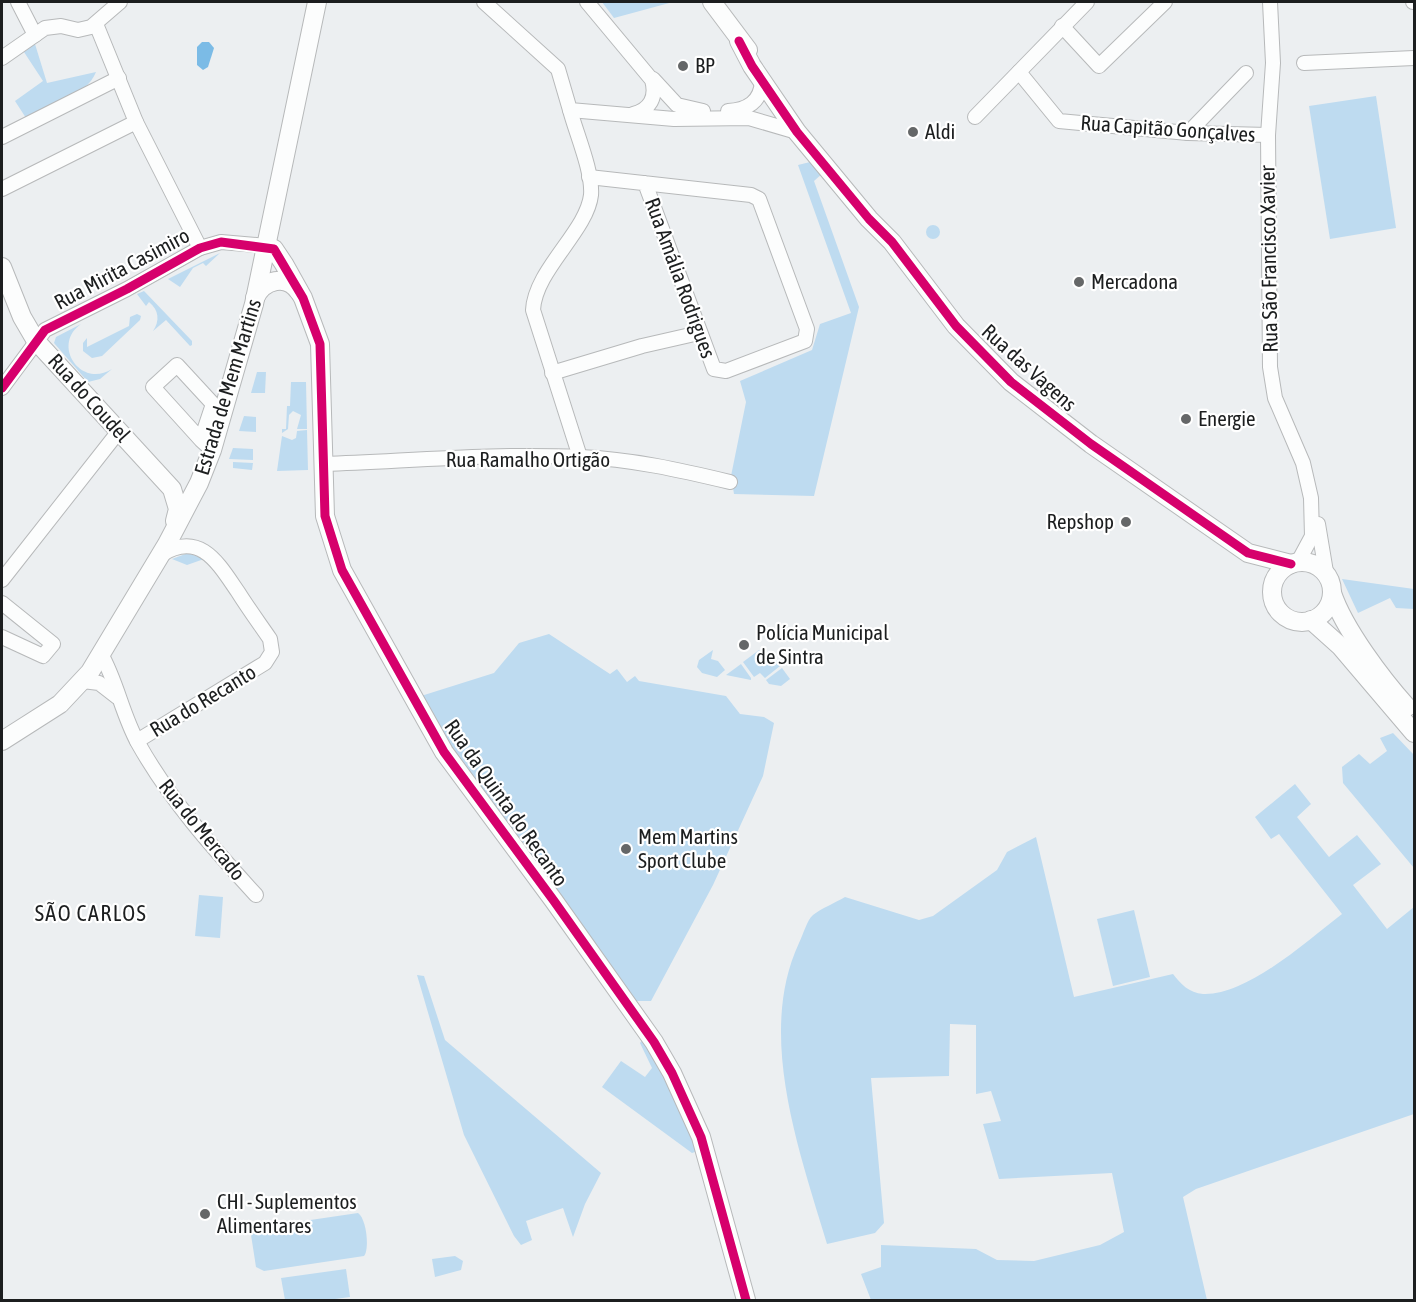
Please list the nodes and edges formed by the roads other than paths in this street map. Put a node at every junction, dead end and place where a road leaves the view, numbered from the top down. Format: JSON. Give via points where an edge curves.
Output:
{"nodes":[{"id":1,"x":18,"y":2,"type":"edge"},
{"id":2,"x":120,"y":2,"type":"edge"},
{"id":3,"x":317,"y":2,"type":"edge"},
{"id":4,"x":484,"y":2,"type":"edge"},
{"id":5,"x":1087,"y":2,"type":"edge"},
{"id":6,"x":1165,"y":2,"type":"edge"},
{"id":7,"x":1270,"y":2,"type":"edge"},
{"id":8,"x":711,"y":3,"type":"edge"},
{"id":9,"x":591,"y":4,"type":"edge"},
{"id":10,"x":96,"y":24,"type":"junction"},
{"id":11,"x":1062,"y":26,"type":"junction"},
{"id":12,"x":35,"y":35,"type":"junction"},
{"id":13,"x":740,"y":41,"type":"junction"},
{"id":14,"x":2,"y":58,"type":"edge"},
{"id":15,"x":1414,"y":58,"type":"edge"},
{"id":16,"x":1304,"y":63,"type":"dead end"},
{"id":17,"x":1019,"y":72,"type":"junction"},
{"id":18,"x":1246,"y":73,"type":"dead end"},
{"id":19,"x":649,"y":75,"type":"junction"},
{"id":20,"x":119,"y":78,"type":"junction"},
{"id":21,"x":762,"y":81,"type":"junction"},
{"id":22,"x":570,"y":110,"type":"junction"},
{"id":23,"x":628,"y":115,"type":"junction"},
{"id":24,"x":975,"y":117,"type":"dead end"},
{"id":25,"x":136,"y":122,"type":"junction"},
{"id":26,"x":805,"y":132,"type":"junction"},
{"id":27,"x":1188,"y":133,"type":"junction"},
{"id":28,"x":1268,"y":135,"type":"junction"},
{"id":29,"x":2,"y":137,"type":"edge"},
{"id":30,"x":589,"y":177,"type":"junction"},
{"id":31,"x":645,"y":183,"type":"junction"},
{"id":32,"x":2,"y":189,"type":"edge"},
{"id":33,"x":267,"y":246,"type":"junction"},
{"id":34,"x":200,"y":248,"type":"junction"},
{"id":35,"x":2,"y":267,"type":"edge"},
{"id":36,"x":303,"y":298,"type":"junction"},
{"id":37,"x":255,"y":299,"type":"junction"},
{"id":38,"x":699,"y":333,"type":"junction"},
{"id":39,"x":36,"y":341,"type":"junction"},
{"id":40,"x":552,"y":373,"type":"junction"},
{"id":41,"x":2,"y":388,"type":"edge"},
{"id":42,"x":119,"y":431,"type":"junction"},
{"id":43,"x":206,"y":445,"type":"junction"},
{"id":44,"x":580,"y":457,"type":"junction"},
{"id":45,"x":324,"y":464,"type":"junction"},
{"id":46,"x":730,"y":482,"type":"dead end"},
{"id":47,"x":199,"y":483,"type":"junction"},
{"id":48,"x":172,"y":489,"type":"junction"},
{"id":49,"x":1312,"y":510,"type":"junction"},
{"id":50,"x":172,"y":532,"type":"junction"},
{"id":51,"x":1248,"y":554,"type":"junction"},
{"id":52,"x":159,"y":556,"type":"junction"},
{"id":53,"x":1294,"y":563,"type":"junction"},
{"id":54,"x":1326,"y":572,"type":"junction"},
{"id":55,"x":2,"y":580,"type":"edge"},
{"id":56,"x":1272,"y":588,"type":"junction"},
{"id":57,"x":1332,"y":593,"type":"junction"},
{"id":58,"x":2,"y":603,"type":"edge"},
{"id":59,"x":1311,"y":620,"type":"junction"},
{"id":60,"x":2,"y":637,"type":"edge"},
{"id":61,"x":101,"y":654,"type":"junction"},
{"id":62,"x":83,"y":681,"type":"junction"},
{"id":63,"x":118,"y":698,"type":"junction"},
{"id":64,"x":1404,"y":710,"type":"edge"},
{"id":65,"x":1414,"y":733,"type":"edge"},
{"id":66,"x":2,"y":741,"type":"edge"},
{"id":67,"x":137,"y":741,"type":"junction"},
{"id":68,"x":256,"y":895,"type":"dead end"},
{"id":69,"x":746,"y":1300,"type":"edge"}],
"edges":[{"from":1,"to":12,"type":"street"},
{"from":2,"to":10,"type":"street"},
{"from":3,"to":33,"type":"street","name":"Estrada de Mem Martins"},
{"from":4,"to":22,"type":"street","via":[[558,69]]},
{"from":5,"to":11,"type":"street"},
{"from":6,"to":11,"type":"street","via":[[1099,66]]},
{"from":7,"to":28,"type":"street","name":"Rua São Francisco Xavier","via":[[1273,63]]},
{"from":8,"to":13,"type":"street"},
{"from":9,"to":19,"type":"street"},
{"from":10,"to":12,"type":"street","via":[[82,29],[50,27]]},
{"from":10,"to":20,"type":"street"},
{"from":11,"to":17,"type":"street"},
{"from":12,"to":14,"type":"street"},
{"from":13,"to":21,"type":"street"},
{"from":13,"to":26,"type":"street","via":[[761,64]]},
{"from":15,"to":16,"type":"street"},
{"from":17,"to":24,"type":"street"},
{"from":17,"to":27,"type":"street","name":"Rua Capitão Gonçalves","via":[[1059,120]]},
{"from":18,"to":27,"type":"street"},
{"from":19,"to":21,"type":"street","via":[[671,100],[694,111],[744,109],[756,100]]},
{"from":19,"to":23,"type":"street","via":[[654,86],[653,99],[646,109]]},
{"from":20,"to":25,"type":"street"},
{"from":20,"to":29,"type":"street"},
{"from":21,"to":26,"type":"street"},
{"from":22,"to":23,"type":"street"},
{"from":22,"to":30,"type":"street"},
{"from":23,"to":26,"type":"street","via":[[749,118]]},
{"from":25,"to":32,"type":"street"},
{"from":25,"to":34,"type":"street"},
{"from":26,"to":51,"type":"street","name":"Rua das Vagens","via":[[956,326],[1034,403]]},
{"from":27,"to":28,"type":"street","name":"Rua Capitão Gonçalves"},
{"from":28,"to":49,"type":"street","name":"Rua São Francisco Xavier","via":[[1271,380],[1278,408],[1303,463]]},
{"from":30,"to":31,"type":"street","name":"Rua Amália Rodrigues"},
{"from":30,"to":40,"type":"street","via":[[588,206],[535,298],[535,322]]},
{"from":31,"to":38,"type":"street","name":"Rua Amália Rodrigues"},
{"from":31,"to":38,"type":"street","name":"Rua Amália Rodrigues","via":[[759,199],[807,336],[800,345],[720,371],[710,363]]},
{"from":33,"to":34,"type":"street","name":"Rua Mirita Casimiro","via":[[221,242]]},
{"from":33,"to":36,"type":"street","name":"Rua da Quinta do Recanto","via":[[274,249]]},
{"from":33,"to":37,"type":"street","name":"Estrada de Mem Martins"},
{"from":34,"to":39,"type":"street","name":"Rua Mirita Casimiro","via":[[45,330]]},
{"from":35,"to":39,"type":"street","name":"Rua do Coudel"},
{"from":36,"to":37,"type":"street","via":[[296,286],[278,280],[266,284]]},
{"from":36,"to":45,"type":"street","name":"Rua da Quinta do Recanto","via":[[322,355]]},
{"from":37,"to":43,"type":"street","name":"Estrada de Mem Martins"},
{"from":38,"to":40,"type":"street"},
{"from":39,"to":41,"type":"street","name":"Rua Mirita Casimiro"},
{"from":39,"to":42,"type":"street","name":"Rua do Coudel"},
{"from":40,"to":44,"type":"street"},
{"from":42,"to":48,"type":"street","name":"Rua do Coudel"},
{"from":42,"to":55,"type":"street"},
{"from":43,"to":43,"type":"street","via":[[153,387],[177,365],[213,404]]},
{"from":43,"to":47,"type":"street","name":"Estrada de Mem Martins"},
{"from":44,"to":45,"type":"street","name":"Rua Ramalho Ortigão"},
{"from":44,"to":46,"type":"street","name":"Rua Ramalho Ortigão","via":[[650,465]]},
{"from":45,"to":69,"type":"street","name":"Rua da Quinta do Recanto","via":[[325,516],[335,554],[355,596],[462,779],[554,901],[672,1073],[701,1137]]},
{"from":47,"to":48,"type":"street","via":[[183,492]]},
{"from":47,"to":50,"type":"street","name":"Estrada de Mem Martins"},
{"from":48,"to":50,"type":"street","via":[[178,509]]},
{"from":49,"to":53,"type":"street","name":"Rua São Francisco Xavier","via":[[1312,536]]},
{"from":49,"to":54,"type":"street","name":"Rua São Francisco Xavier"},
{"from":50,"to":52,"type":"street","name":"Estrada de Mem Martins"},
{"from":51,"to":53,"type":"street","name":"Rua das Vagens"},
{"from":51,"to":56,"type":"street","name":"Rua das Vagens"},
{"from":52,"to":61,"type":"street","name":"Estrada de Mem Martins"},
{"from":52,"to":67,"type":"street","name":"Rua do Recanto","via":[[185,547],[203,550],[214,557],[270,639],[272,652],[265,663]]},
{"from":53,"to":54,"type":"street","via":[[1311,563]]},
{"from":53,"to":56,"type":"street","via":[[1275,578]]},
{"from":54,"to":57,"type":"street"},
{"from":56,"to":59,"type":"street","via":[[1280,612],[1298,621]]},
{"from":57,"to":59,"type":"street","via":[[1326,609]]},
{"from":57,"to":64,"type":"street","via":[[1337,609]]},
{"from":58,"to":60,"type":"street","via":[[53,644],[43,656]]},
{"from":59,"to":64,"type":"street"},
{"from":61,"to":62,"type":"street","name":"Estrada de Mem Martins"},
{"from":61,"to":63,"type":"street","name":"Rua do Mercado"},
{"from":62,"to":63,"type":"street","via":[[99,683]]},
{"from":62,"to":66,"type":"street","name":"Estrada de Mem Martins","via":[[60,704]]},
{"from":63,"to":67,"type":"street","name":"Rua do Mercado"},
{"from":64,"to":65,"type":"street"},
{"from":67,"to":68,"type":"street","name":"Rua do Mercado","via":[[183,813]]}]}
